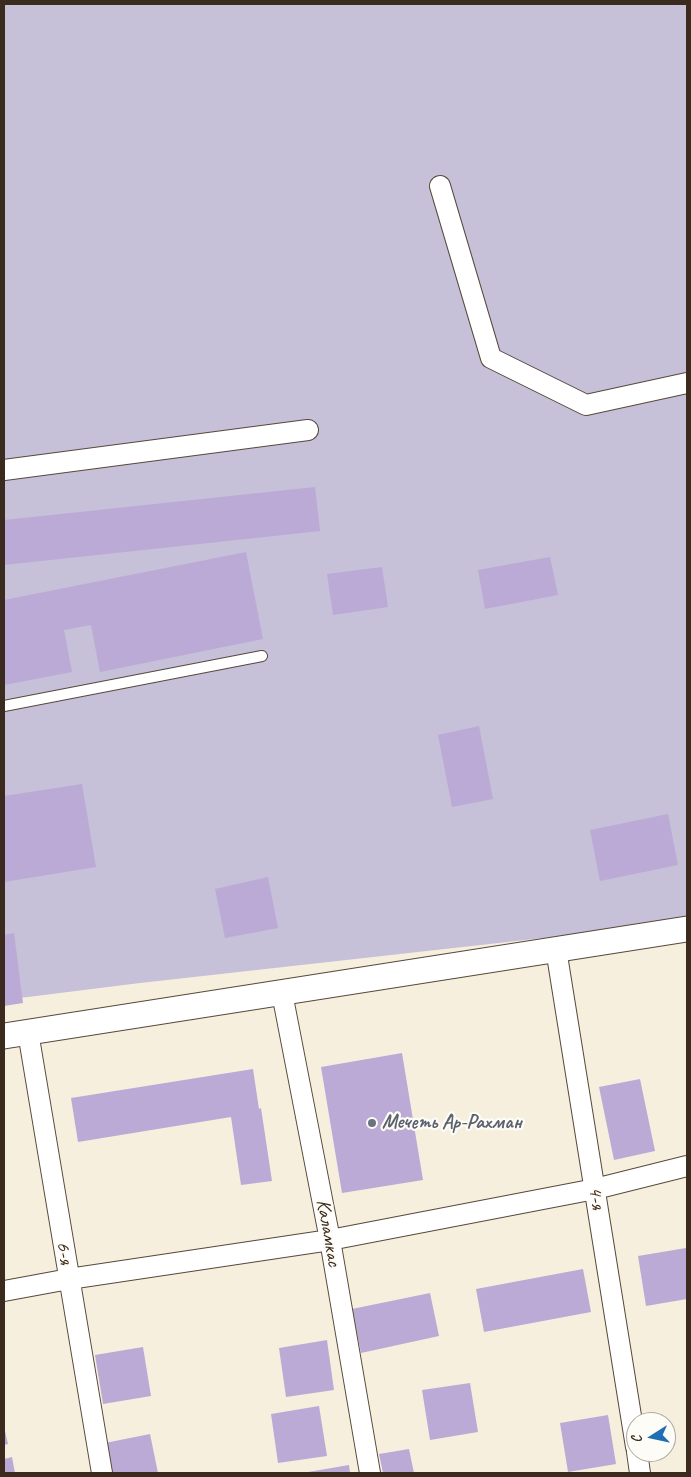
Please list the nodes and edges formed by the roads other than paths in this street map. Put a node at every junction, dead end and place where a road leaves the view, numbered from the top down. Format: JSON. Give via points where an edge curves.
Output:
{"nodes":[{"id":1,"x":440,"y":186,"type":"dead end"},
{"id":2,"x":687,"y":383,"type":"edge"},
{"id":3,"x":308,"y":430,"type":"dead end"},
{"id":4,"x":4,"y":470,"type":"edge"},
{"id":5,"x":262,"y":656,"type":"dead end"},
{"id":6,"x":4,"y":706,"type":"edge"},
{"id":7,"x":687,"y":929,"type":"edge"},
{"id":8,"x":556,"y":949,"type":"junction"},
{"id":9,"x":282,"y":993,"type":"junction"},
{"id":10,"x":28,"y":1032,"type":"junction"},
{"id":11,"x":4,"y":1036,"type":"edge"},
{"id":12,"x":687,"y":1166,"type":"edge"},
{"id":13,"x":595,"y":1189,"type":"junction"},
{"id":14,"x":330,"y":1240,"type":"junction"},
{"id":15,"x":69,"y":1279,"type":"junction"},
{"id":16,"x":4,"y":1291,"type":"edge"},
{"id":17,"x":631,"y":1412,"type":"edge"},
{"id":18,"x":102,"y":1473,"type":"edge"},
{"id":19,"x":370,"y":1473,"type":"edge"}],
"edges":[{"from":1,"to":2,"type":"street","via":[[490,358],[586,405]]},
{"from":3,"to":4,"type":"street"},
{"from":5,"to":6,"type":"lane"},
{"from":7,"to":8,"type":"street"},
{"from":8,"to":9,"type":"street"},
{"from":8,"to":13,"type":"street","name":"4-я"},
{"from":9,"to":10,"type":"street"},
{"from":9,"to":14,"type":"street","name":"Каламкас"},
{"from":10,"to":11,"type":"street"},
{"from":10,"to":15,"type":"street","name":"6-я"},
{"from":12,"to":13,"type":"street"},
{"from":13,"to":14,"type":"street"},
{"from":13,"to":17,"type":"street","name":"4-я"},
{"from":14,"to":15,"type":"street"},
{"from":14,"to":19,"type":"street","name":"Каламкас"},
{"from":15,"to":16,"type":"street"},
{"from":15,"to":18,"type":"street","name":"6-я"}]}
